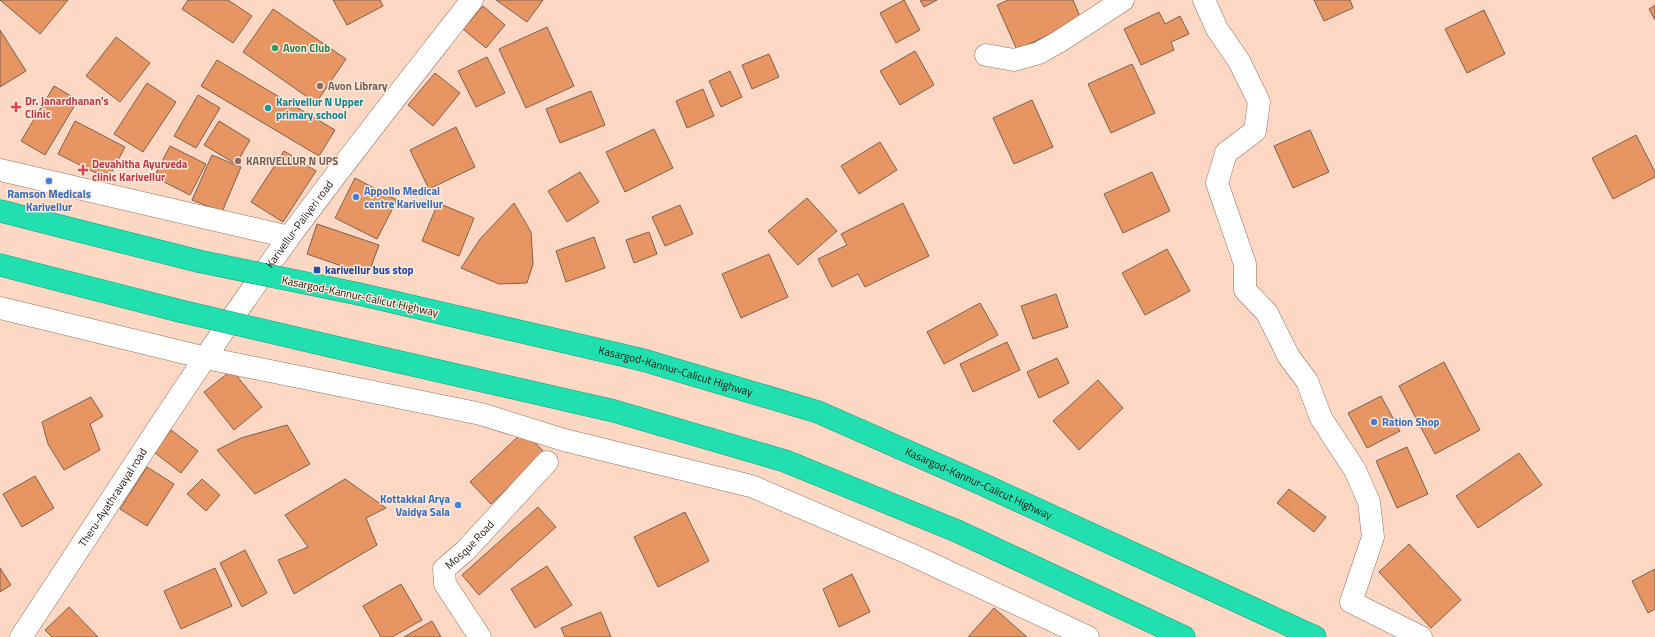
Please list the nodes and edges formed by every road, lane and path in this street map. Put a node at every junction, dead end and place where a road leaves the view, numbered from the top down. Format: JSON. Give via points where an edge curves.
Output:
{"nodes":[{"id":1,"x":472,"y":0,"type":"edge"},
{"id":2,"x":1124,"y":0,"type":"edge"},
{"id":3,"x":1204,"y":0,"type":"edge"},
{"id":4,"x":986,"y":55,"type":"dead end"},
{"id":5,"x":0,"y":170,"type":"edge"},
{"id":6,"x":0,"y":212,"type":"edge"},
{"id":7,"x":289,"y":237,"type":"junction"},
{"id":8,"x":0,"y":265,"type":"edge"},
{"id":9,"x":0,"y":308,"type":"edge"},
{"id":10,"x":206,"y":358,"type":"junction"},
{"id":11,"x":547,"y":462,"type":"dead end"},
{"id":12,"x":21,"y":637,"type":"edge"},
{"id":13,"x":480,"y":637,"type":"edge"},
{"id":14,"x":1088,"y":637,"type":"edge"},
{"id":15,"x":1184,"y":637,"type":"edge"},
{"id":16,"x":1315,"y":637,"type":"edge"},
{"id":17,"x":1421,"y":637,"type":"edge"}],
"edges":[{"from":1,"to":7,"type":"street","name":"Karivellur-Paliyeri road"},
{"from":2,"to":4,"type":"street","via":[[1039,53],[1014,60]]},
{"from":3,"to":17,"type":"street","via":[[1217,29],[1239,61],[1259,102],[1256,130],[1226,153],[1217,183],[1245,264],[1245,290],[1267,313],[1289,357],[1307,381],[1322,418],[1355,470],[1369,502],[1374,537],[1351,602]]},
{"from":5,"to":7,"type":"street"},
{"from":6,"to":16,"type":"highway","name":"Kasargod-Kannur-Calicut Highway","bridge":true,"via":[[198,261],[359,294],[643,360],[818,412],[991,488]]},
{"from":7,"to":10,"type":"street","name":"Karivellur-Paliyeri road"},
{"from":8,"to":15,"type":"highway","bridge":true,"via":[[180,311],[614,411],[784,461],[957,531]]},
{"from":9,"to":10,"type":"street"},
{"from":10,"to":12,"type":"street","name":"Theru-Ayathravayal road"},
{"from":10,"to":14,"type":"street","via":[[480,414],[564,440],[751,486],[910,554]]},
{"from":11,"to":13,"type":"street","name":"Mosque Road","via":[[465,551],[444,569],[445,584]]}]}
